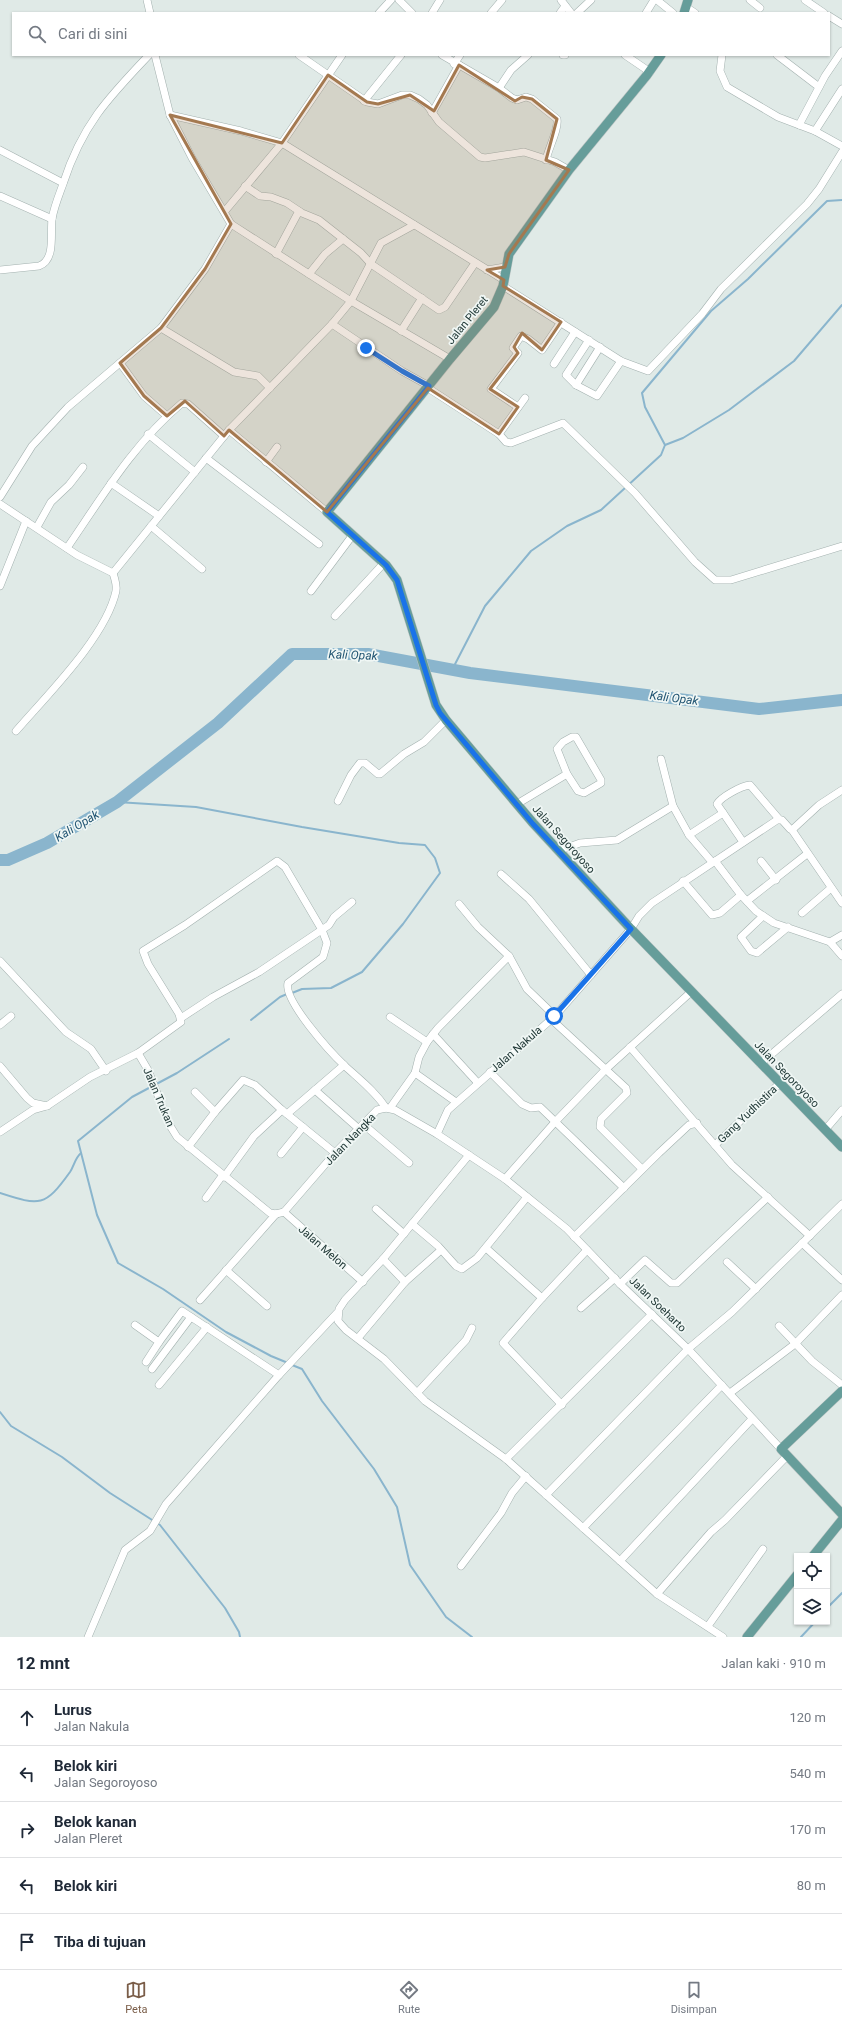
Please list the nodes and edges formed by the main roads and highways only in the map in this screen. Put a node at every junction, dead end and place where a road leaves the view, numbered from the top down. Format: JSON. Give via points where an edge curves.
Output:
{"nodes":[{"id":1,"x":660,"y":56,"type":"edge"},
{"id":2,"x":327,"y":512,"type":"joint"},
{"id":3,"x":842,"y":1147,"type":"edge"},
{"id":4,"x":842,"y":1391,"type":"edge"},
{"id":5,"x":842,"y":1514,"type":"edge"},
{"id":6,"x":842,"y":1520,"type":"edge"},
{"id":7,"x":815,"y":1553,"type":"edge"},
{"id":8,"x":794,"y":1579,"type":"edge"},
{"id":9,"x":747,"y":1637,"type":"edge"}],
"edges":[{"from":1,"to":2,"type":"main road","name":"Jalan Pleret","via":[[569,170],[509,254],[504,283],[494,308]]},
{"from":2,"to":3,"type":"main road","name":"Jalan Segoroyoso","via":[[384,563],[397,580],[436,705],[446,720],[558,851]]},
{"from":4,"to":5,"type":"main road","name":"Jalan Soeharto","via":[[784,1452]]},
{"from":6,"to":7,"type":"main road"},
{"from":8,"to":9,"type":"main road"}]}
